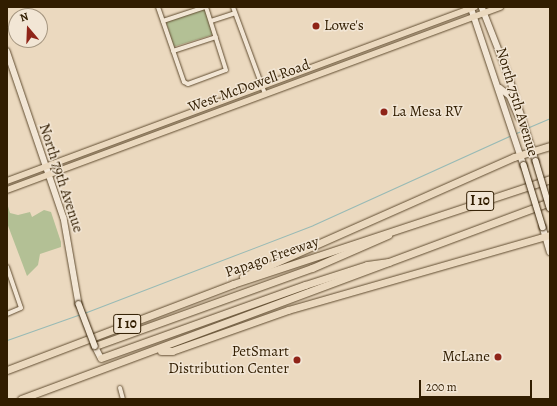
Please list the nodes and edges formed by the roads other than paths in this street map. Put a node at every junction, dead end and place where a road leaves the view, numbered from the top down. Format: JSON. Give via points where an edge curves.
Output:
{"nodes":[{"id":1,"x":158,"y":7,"type":"edge"},
{"id":2,"x":206,"y":7,"type":"edge"},
{"id":3,"x":233,"y":7,"type":"edge"},
{"id":4,"x":472,"y":7,"type":"edge"},
{"id":5,"x":500,"y":7,"type":"edge"},
{"id":6,"x":483,"y":10,"type":"edge"},
{"id":7,"x":235,"y":13,"type":"junction"},
{"id":8,"x":475,"y":16,"type":"junction"},
{"id":9,"x":163,"y":21,"type":"junction"},
{"id":10,"x":211,"y":21,"type":"junction"},
{"id":11,"x":216,"y":37,"type":"junction"},
{"id":12,"x":7,"y":50,"type":"edge"},
{"id":13,"x":173,"y":51,"type":"junction"},
{"id":14,"x":9,"y":65,"type":"edge"},
{"id":15,"x":262,"y":86,"type":"junction"},
{"id":16,"x":500,"y":88,"type":"junction"},
{"id":17,"x":265,"y":94,"type":"junction"},
{"id":18,"x":174,"y":119,"type":"junction"},
{"id":19,"x":523,"y":122,"type":"junction"},
{"id":20,"x":154,"y":126,"type":"junction"},
{"id":21,"x":177,"y":127,"type":"junction"},
{"id":22,"x":550,"y":146,"type":"edge"},
{"id":23,"x":123,"y":147,"type":"junction"},
{"id":24,"x":532,"y":151,"type":"junction"},
{"id":25,"x":521,"y":155,"type":"junction"},
{"id":26,"x":46,"y":166,"type":"junction"},
{"id":27,"x":48,"y":174,"type":"junction"},
{"id":28,"x":550,"y":180,"type":"edge"},
{"id":29,"x":7,"y":181,"type":"edge"},
{"id":30,"x":7,"y":190,"type":"edge"},
{"id":31,"x":550,"y":202,"type":"edge"},
{"id":32,"x":550,"y":208,"type":"edge"},
{"id":33,"x":409,"y":223,"type":"junction"},
{"id":34,"x":548,"y":235,"type":"edge"},
{"id":35,"x":550,"y":252,"type":"edge"},
{"id":36,"x":400,"y":260,"type":"junction"},
{"id":37,"x":7,"y":266,"type":"edge"},
{"id":38,"x":12,"y":280,"type":"junction"},
{"id":39,"x":7,"y":282,"type":"edge"},
{"id":40,"x":233,"y":284,"type":"junction"},
{"id":41,"x":7,"y":314,"type":"edge"},
{"id":42,"x":95,"y":346,"type":"junction"},
{"id":43,"x":155,"y":351,"type":"junction"},
{"id":44,"x":101,"y":358,"type":"joint"},
{"id":45,"x":22,"y":364,"type":"junction"},
{"id":46,"x":7,"y":367,"type":"edge"},
{"id":47,"x":7,"y":370,"type":"edge"},
{"id":48,"x":120,"y":388,"type":"dead end"},
{"id":49,"x":22,"y":399,"type":"edge"},
{"id":50,"x":123,"y":399,"type":"edge"}],
"edges":[{"from":1,"to":9,"type":"street"},
{"from":2,"to":9,"type":"street"},
{"from":2,"to":10,"type":"street"},
{"from":3,"to":7,"type":"street"},
{"from":4,"to":8,"type":"main road","name":"North 75th Avenue"},
{"from":4,"to":15,"type":"main road","name":"West McDowell Road"},
{"from":5,"to":6,"type":"main road","name":"West McDowell Road"},
{"from":6,"to":8,"type":"main road","name":"West McDowell Road"},
{"from":6,"to":19,"type":"main road","name":"North 75th Avenue"},
{"from":7,"to":10,"type":"street"},
{"from":7,"to":15,"type":"street"},
{"from":8,"to":16,"type":"main road","name":"North 75th Avenue"},
{"from":8,"to":17,"type":"main road","name":"West McDowell Road"},
{"from":9,"to":13,"type":"street"},
{"from":10,"to":11,"type":"street"},
{"from":11,"to":13,"type":"street"},
{"from":11,"to":13,"type":"street","via":[[226,70],[192,84],[184,82]]},
{"from":12,"to":14,"type":"main road","name":"North 79th Avenue"},
{"from":14,"to":26,"type":"main road","name":"North 79th Avenue"},
{"from":15,"to":17,"type":"street"},
{"from":15,"to":18,"type":"main road","name":"West McDowell Road"},
{"from":16,"to":19,"type":"main road","via":[[510,96]]},
{"from":16,"to":25,"type":"main road","name":"North 75th Avenue"},
{"from":17,"to":21,"type":"main road","name":"West McDowell Road"},
{"from":18,"to":20,"type":"main road","name":"West McDowell Road"},
{"from":18,"to":21,"type":"main road"},
{"from":19,"to":24,"type":"main road","name":"North 75th Avenue"},
{"from":20,"to":23,"type":"main road"},
{"from":20,"to":26,"type":"main road","name":"West McDowell Road"},
{"from":21,"to":23,"type":"main road","name":"West McDowell Road"},
{"from":22,"to":24,"type":"highway"},
{"from":23,"to":27,"type":"main road","name":"West McDowell Road"},
{"from":24,"to":25,"type":"highway"},
{"from":24,"to":32,"type":"main road","name":"North 75th Avenue","bridge":true},
{"from":25,"to":34,"type":"main road","name":"North 75th Avenue","bridge":true,"via":[[543,227]]},
{"from":25,"to":40,"type":"highway","via":[[255,271]]},
{"from":26,"to":27,"type":"main road","name":"North 79th Avenue"},
{"from":26,"to":29,"type":"main road","name":"West McDowell Road"},
{"from":27,"to":30,"type":"main road","name":"West McDowell Road"},
{"from":27,"to":42,"type":"main road","name":"North 79th Avenue","bridge":true,"via":[[64,218],[79,304]]},
{"from":28,"to":33,"type":"highway","name":"Papago Freeway","number":"I 10"},
{"from":31,"to":36,"type":"highway","number":"I 10"},
{"from":33,"to":40,"type":"highway","name":"Papago Freeway","number":"I 10"},
{"from":33,"to":42,"type":"highway","via":[[312,268]]},
{"from":34,"to":35,"type":"main road","name":"North 75th Avenue"},
{"from":34,"to":43,"type":"highway","via":[[269,316],[172,351]]},
{"from":36,"to":43,"type":"highway","number":"I 10"},
{"from":36,"to":44,"type":"highway","via":[[367,264]]},
{"from":37,"to":38,"type":"street"},
{"from":38,"to":39,"type":"street"},
{"from":38,"to":41,"type":"street","via":[[21,308]]},
{"from":40,"to":45,"type":"highway","name":"Papago Freeway","number":"I 10"},
{"from":42,"to":44,"type":"main road","name":"North 79th Avenue"},
{"from":43,"to":49,"type":"highway","number":"I 10"},
{"from":45,"to":46,"type":"highway"},
{"from":45,"to":47,"type":"highway","name":"Papago Freeway","number":"I 10"},
{"from":48,"to":50,"type":"street"}]}
